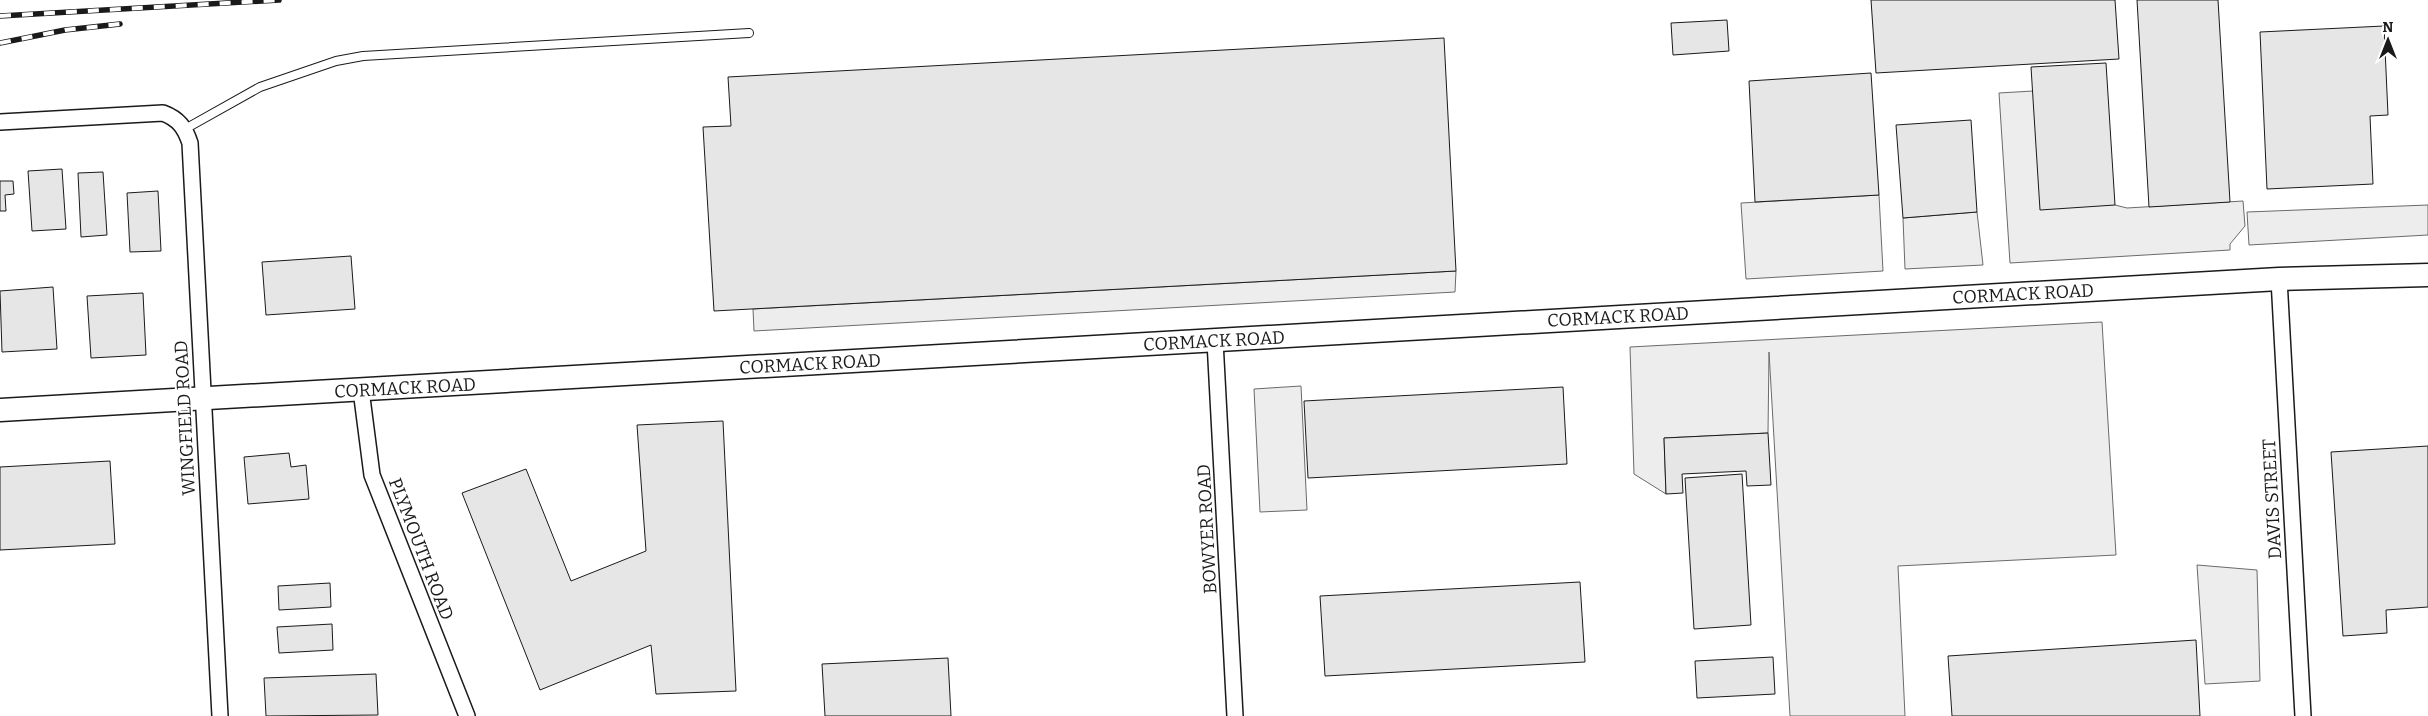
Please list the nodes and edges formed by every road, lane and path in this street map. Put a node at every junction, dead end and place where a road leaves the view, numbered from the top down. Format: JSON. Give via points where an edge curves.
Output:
{"nodes":[{"id":1,"x":749,"y":33,"type":"dead end"},
{"id":2,"x":0,"y":122,"type":"edge"},
{"id":3,"x":182,"y":125,"type":"junction"},
{"id":4,"x":2428,"y":275,"type":"edge"},
{"id":5,"x":2278,"y":279,"type":"junction"},
{"id":6,"x":1215,"y":340,"type":"junction"},
{"id":7,"x":361,"y":390,"type":"junction"},
{"id":8,"x":202,"y":398,"type":"junction"},
{"id":9,"x":0,"y":410,"type":"edge"},
{"id":10,"x":220,"y":716,"type":"edge"},
{"id":11,"x":467,"y":716,"type":"edge"},
{"id":12,"x":1236,"y":716,"type":"edge"},
{"id":13,"x":2303,"y":716,"type":"edge"}],
"edges":[{"from":1,"to":3,"type":"lane","via":[[363,56],[336,61],[260,87]]},
{"from":2,"to":3,"type":"street","via":[[163,113]]},
{"from":3,"to":8,"type":"street","name":"WINGFIELD ROAD","via":[[190,143]]},
{"from":4,"to":5,"type":"street","name":"CORMACK ROAD"},
{"from":5,"to":6,"type":"street","name":"CORMACK ROAD"},
{"from":5,"to":13,"type":"street","name":"DAVIS STREET"},
{"from":6,"to":7,"type":"street","name":"CORMACK ROAD"},
{"from":6,"to":12,"type":"street","name":"BOWYER ROAD"},
{"from":7,"to":8,"type":"street","name":"CORMACK ROAD"},
{"from":7,"to":11,"type":"street","name":"PLYMOUTH ROAD","via":[[372,475]]},
{"from":8,"to":9,"type":"street","name":"CORMACK ROAD"},
{"from":8,"to":10,"type":"street","name":"WINGFIELD ROAD"}]}
